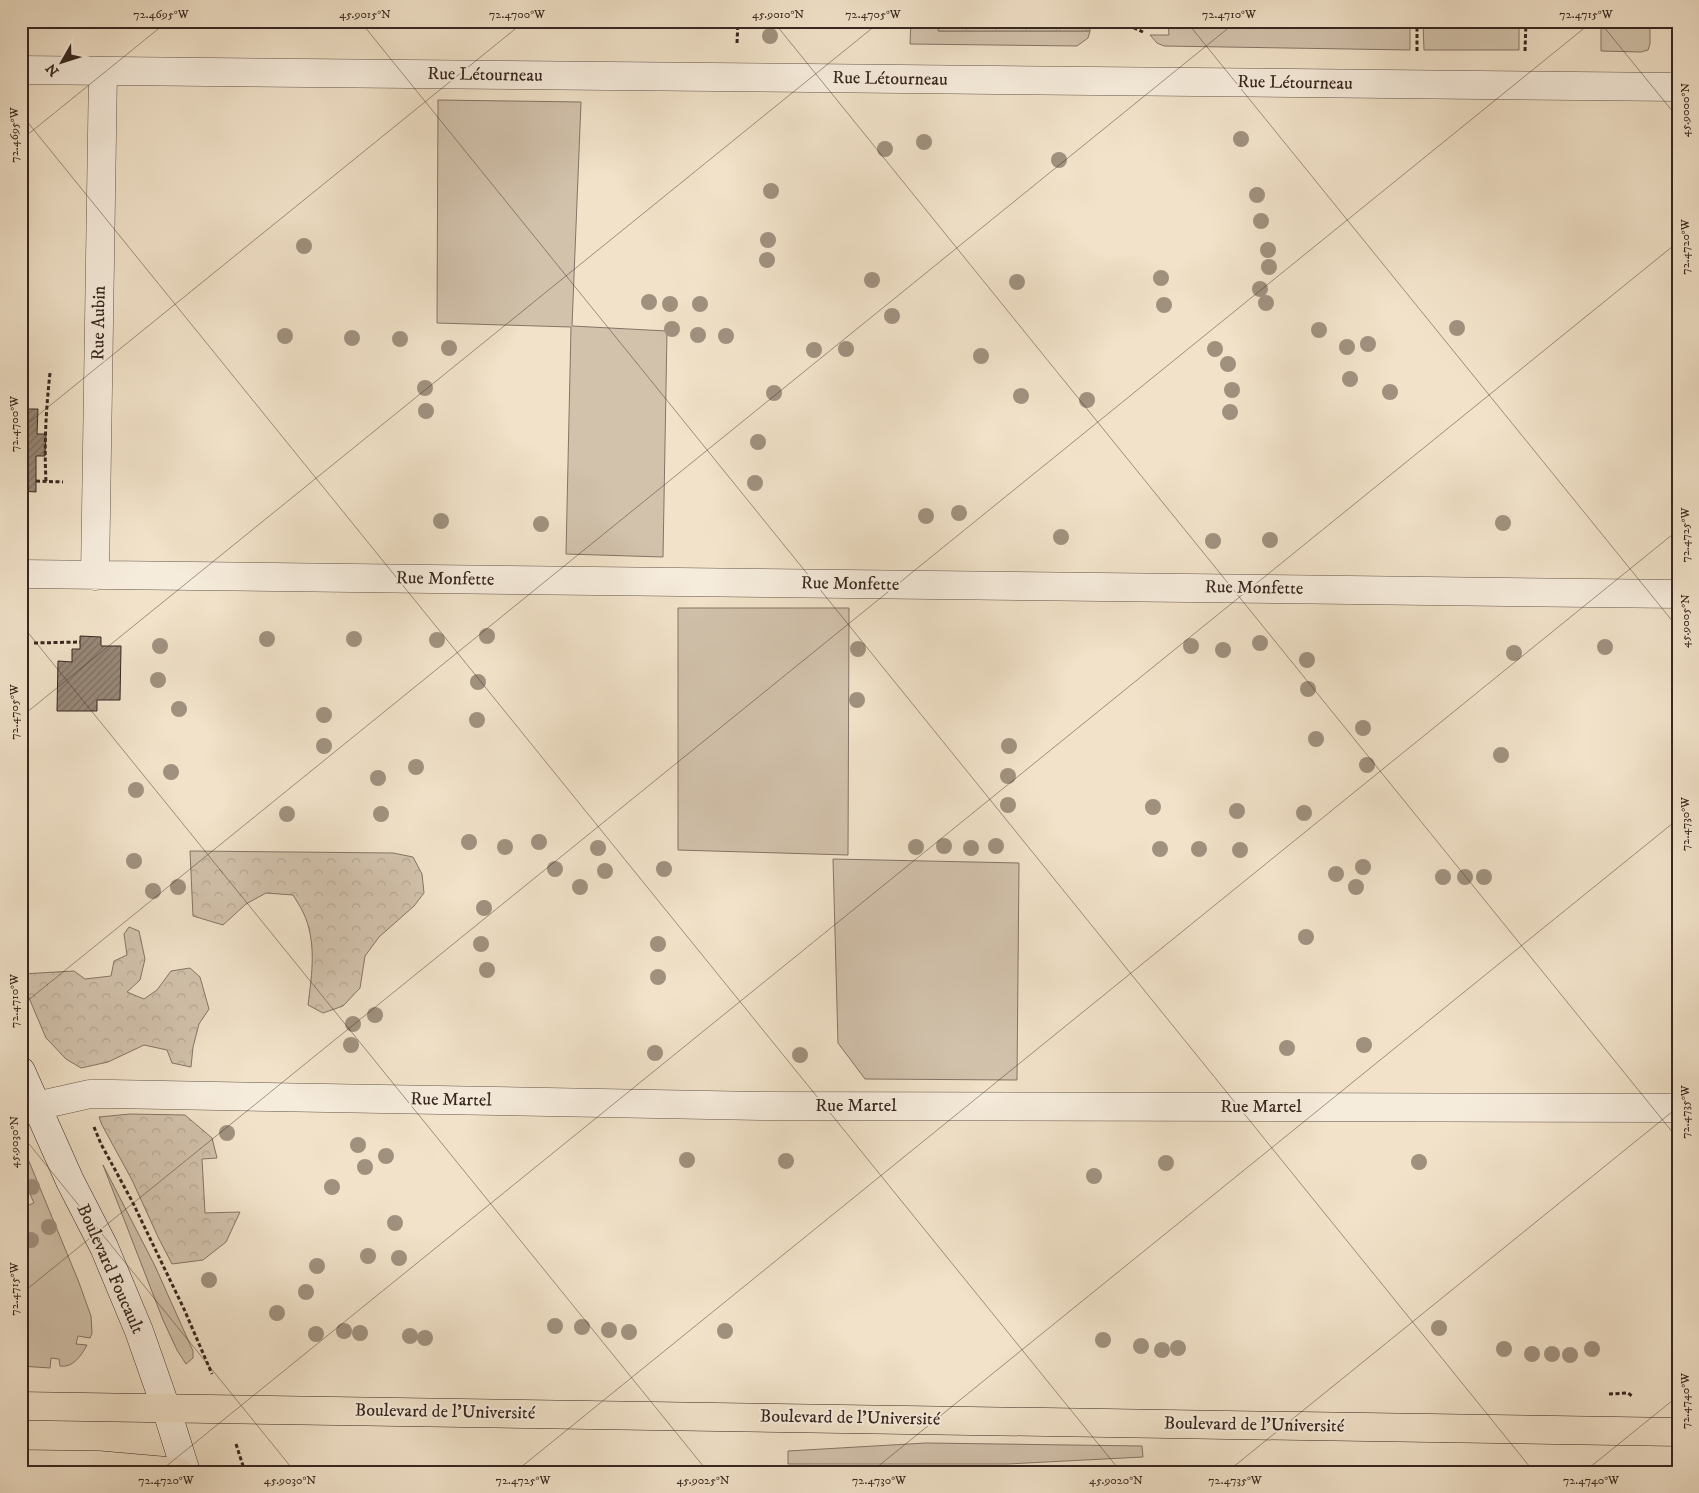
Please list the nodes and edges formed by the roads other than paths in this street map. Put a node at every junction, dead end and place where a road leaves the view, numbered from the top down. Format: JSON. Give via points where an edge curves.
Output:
{"nodes":[{"id":1,"x":21,"y":70,"type":"edge"},
{"id":2,"x":103,"y":71,"type":"junction"},
{"id":3,"x":1678,"y":87,"type":"edge"},
{"id":4,"x":21,"y":574,"type":"edge"},
{"id":5,"x":94,"y":576,"type":"junction"},
{"id":6,"x":1678,"y":594,"type":"edge"},
{"id":7,"x":21,"y":1071,"type":"edge"},
{"id":8,"x":36,"y":1106,"type":"junction"},
{"id":9,"x":1678,"y":1108,"type":"edge"},
{"id":10,"x":21,"y":1406,"type":"edge"},
{"id":11,"x":166,"y":1408,"type":"junction"},
{"id":12,"x":1678,"y":1432,"type":"edge"},
{"id":13,"x":21,"y":1464,"type":"edge"},
{"id":14,"x":178,"y":1472,"type":"edge"},
{"id":15,"x":186,"y":1472,"type":"edge"}],
"edges":[{"from":1,"to":2,"type":"street","name":"Rue Létourneau"},
{"from":2,"to":3,"type":"street","name":"Rue Létourneau"},
{"from":2,"to":5,"type":"street","name":"Rue Aubin"},
{"from":4,"to":5,"type":"street","name":"Rue Monfette"},
{"from":5,"to":6,"type":"street","name":"Rue Monfette"},
{"from":7,"to":8,"type":"street","name":"Boulevard Foucault"},
{"from":8,"to":9,"type":"street","name":"Rue Martel","via":[[90,1094],[111,1094],[761,1106]]},
{"from":8,"to":11,"type":"street","name":"Boulevard Foucault","via":[[104,1247]]},
{"from":10,"to":11,"type":"main road","name":"Boulevard de l'Université"},
{"from":11,"to":12,"type":"main road","name":"Boulevard de l'Université"},
{"from":11,"to":15,"type":"street","name":"Boulevard Foucault"},
{"from":13,"to":14,"type":"main road","via":[[98,1465]]}]}
